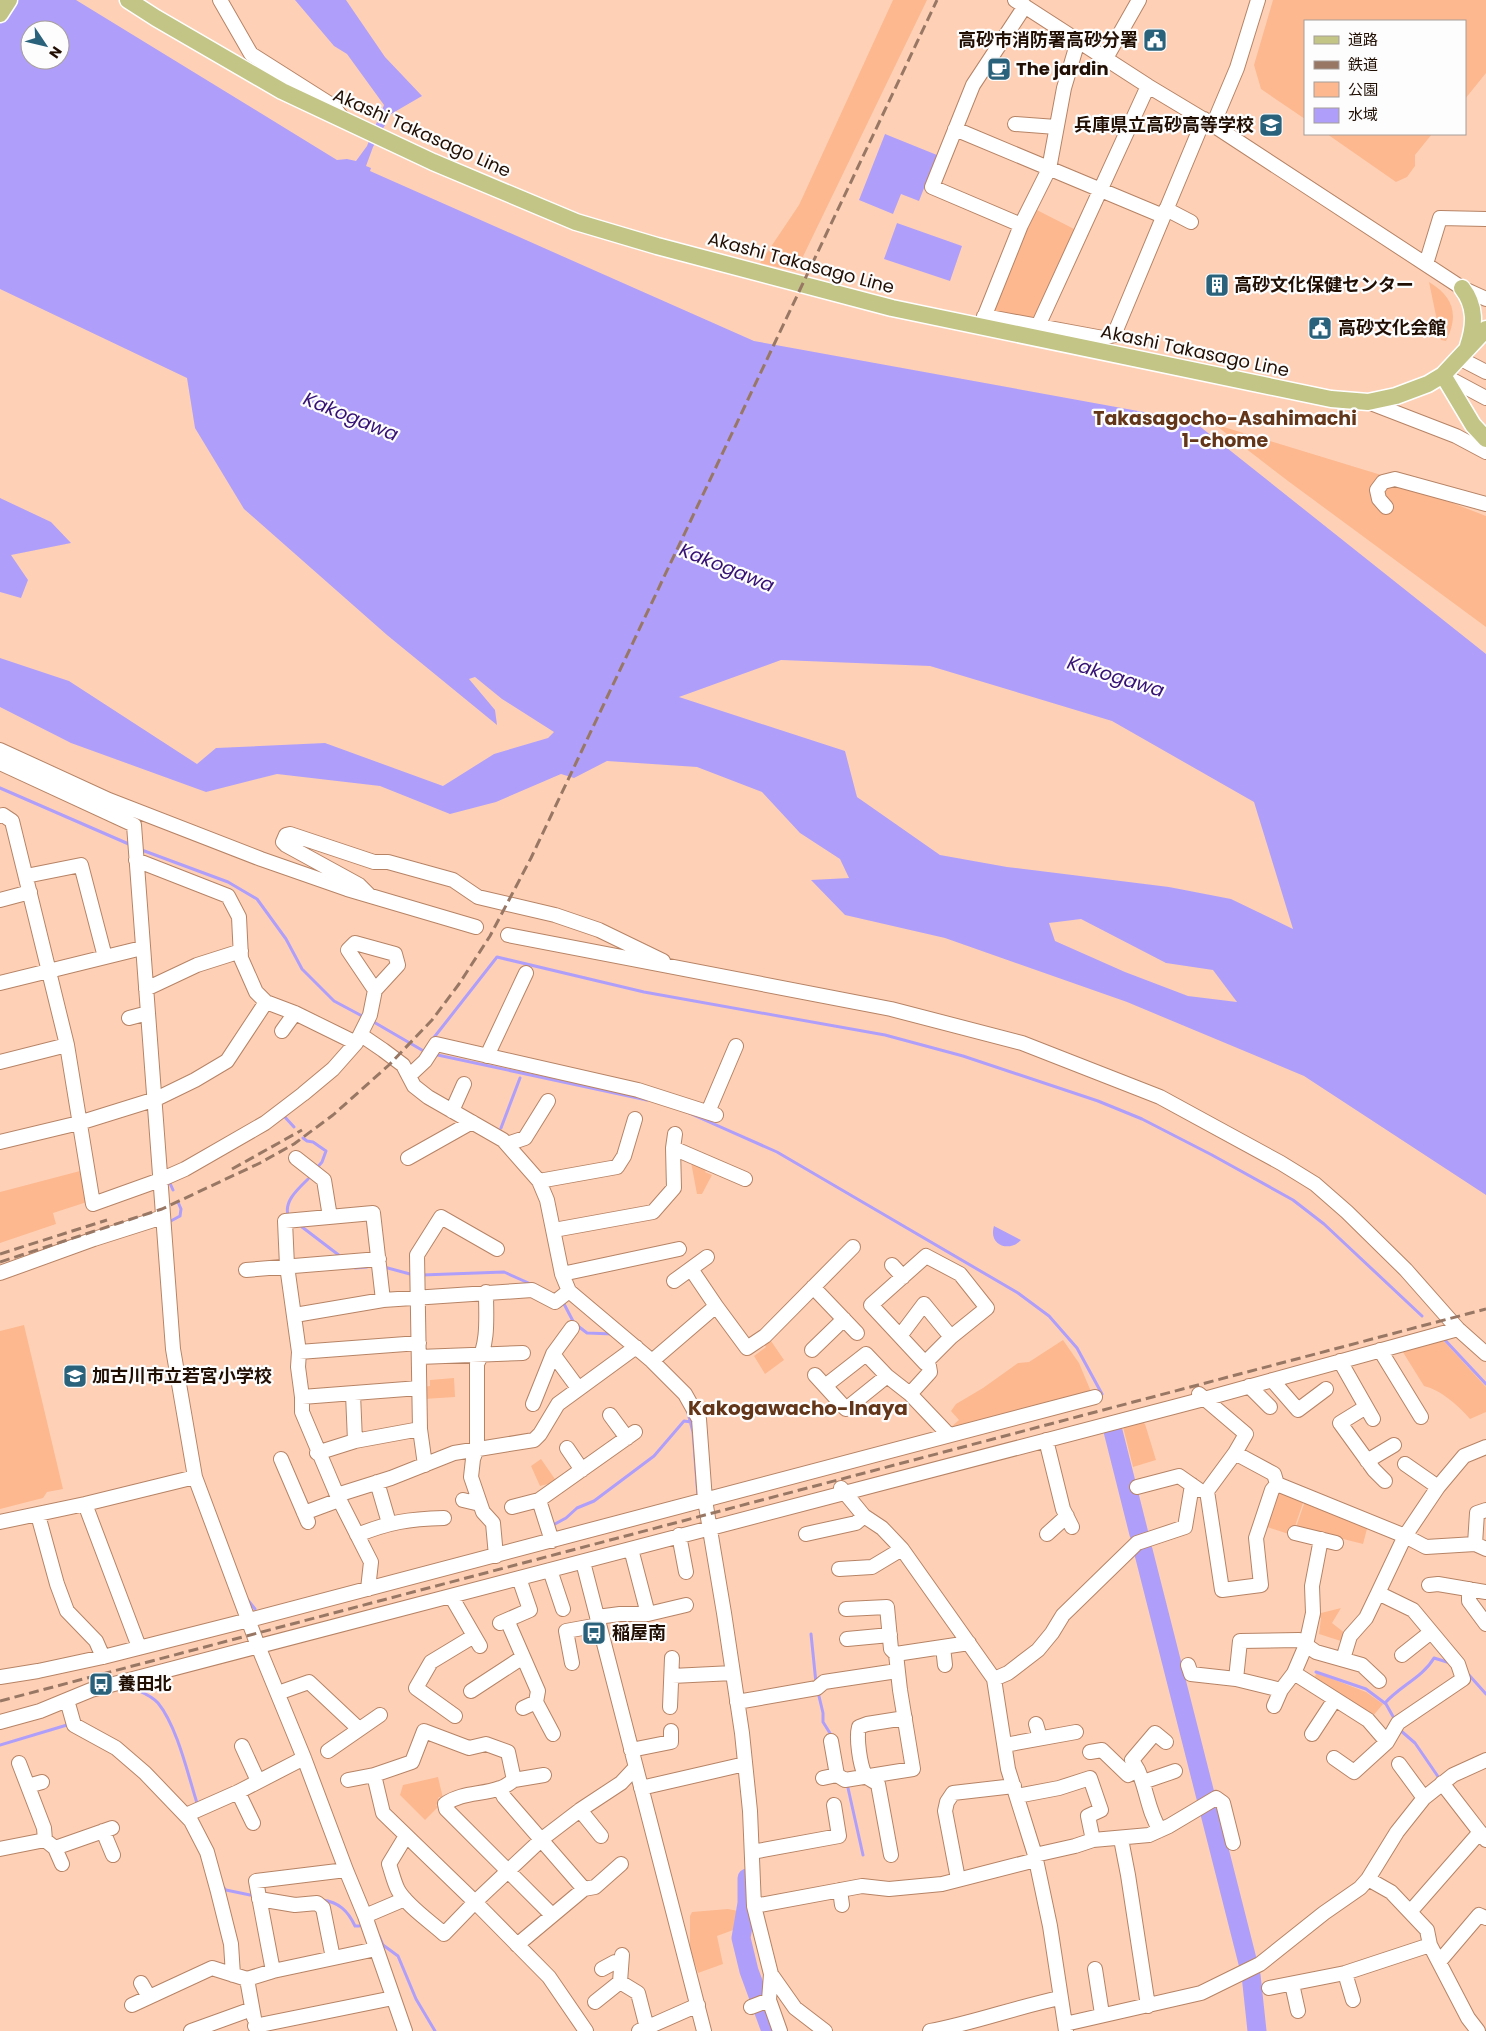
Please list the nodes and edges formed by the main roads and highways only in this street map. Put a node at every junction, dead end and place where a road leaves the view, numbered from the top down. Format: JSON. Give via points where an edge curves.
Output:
{"nodes":[{"id":1,"x":9,"y":0,"type":"edge"},
{"id":2,"x":128,"y":0,"type":"edge"},
{"id":3,"x":0,"y":14,"type":"edge"},
{"id":4,"x":1462,"y":288,"type":"road end"},
{"id":5,"x":1486,"y":329,"type":"edge"},
{"id":6,"x":1463,"y":353,"type":"junction"},
{"id":7,"x":1443,"y":375,"type":"junction"},
{"id":8,"x":1486,"y":439,"type":"edge"}],
"edges":[{"from":1,"to":3,"type":"main road"},
{"from":2,"to":7,"type":"main road","name":"Akashi Takasago Line","via":[[282,91],[433,162],[576,222],[657,246],[892,308],[982,322],[1331,399],[1368,402],[1412,391]]},
{"from":4,"to":6,"type":"main road","via":[[1472,304],[1474,323]]},
{"from":5,"to":6,"type":"main road","name":"Akashi Takasago Line"},
{"from":6,"to":7,"type":"main road","name":"Akashi Takasago Line"},
{"from":7,"to":8,"type":"main road","via":[[1473,426]]}]}
